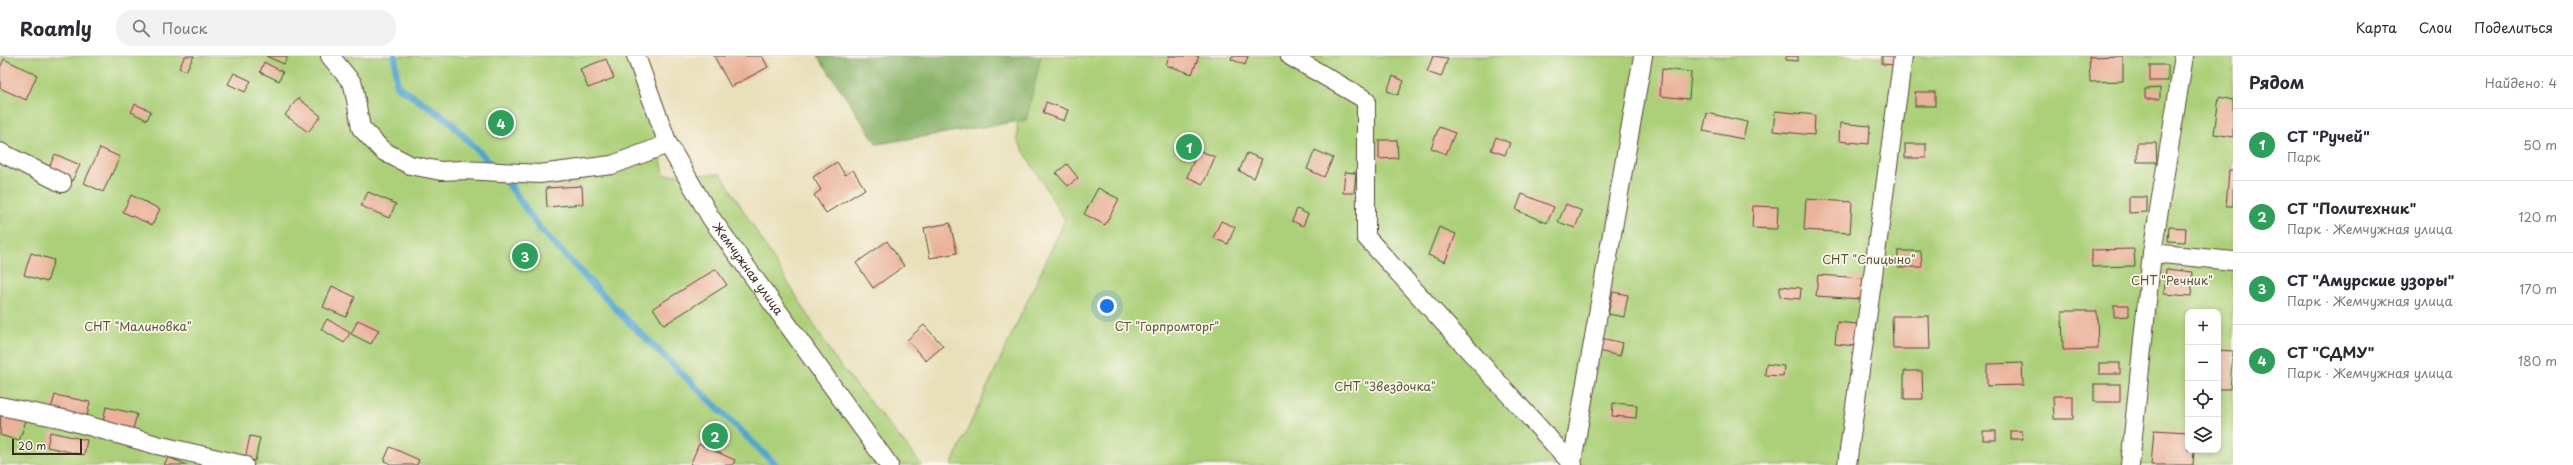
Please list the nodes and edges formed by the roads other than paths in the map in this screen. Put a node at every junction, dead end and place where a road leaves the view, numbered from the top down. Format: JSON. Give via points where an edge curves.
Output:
{"nodes":[{"id":1,"x":330,"y":56,"type":"edge"},
{"id":2,"x":636,"y":56,"type":"edge"},
{"id":3,"x":1290,"y":56,"type":"edge"},
{"id":4,"x":1643,"y":56,"type":"edge"},
{"id":5,"x":1903,"y":56,"type":"edge"},
{"id":6,"x":2184,"y":56,"type":"edge"},
{"id":7,"x":668,"y":144,"type":"junction"},
{"id":8,"x":0,"y":152,"type":"edge"},
{"id":9,"x":62,"y":183,"type":"dead end"},
{"id":10,"x":2152,"y":253,"type":"junction"},
{"id":11,"x":2233,"y":261,"type":"edge"},
{"id":12,"x":0,"y":406,"type":"edge"},
{"id":13,"x":1573,"y":464,"type":"edge"},
{"id":14,"x":244,"y":465,"type":"edge"},
{"id":15,"x":889,"y":465,"type":"edge"},
{"id":16,"x":1847,"y":465,"type":"edge"},
{"id":17,"x":2130,"y":465,"type":"edge"}],
"edges":[{"from":1,"to":7,"type":"street","via":[[353,84],[361,128],[383,151],[410,166],[441,171],[479,170],[539,174],[612,166]]},
{"from":2,"to":7,"type":"street","name":"Жемчужная улица"},
{"from":3,"to":13,"type":"street","via":[[1366,100],[1366,237]]},
{"from":4,"to":13,"type":"street"},
{"from":5,"to":16,"type":"street"},
{"from":6,"to":10,"type":"street"},
{"from":7,"to":15,"type":"street","name":"Жемчужная улица","via":[[711,218]]},
{"from":8,"to":9,"type":"street"},
{"from":10,"to":11,"type":"street"},
{"from":10,"to":17,"type":"street"},
{"from":12,"to":14,"type":"street","via":[[64,419],[157,445]]}]}
